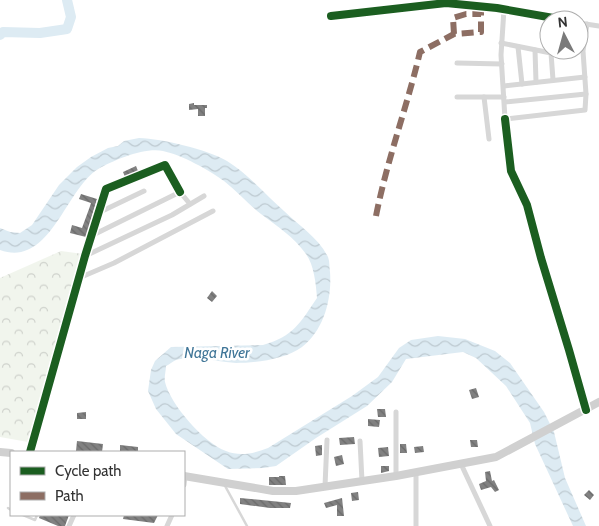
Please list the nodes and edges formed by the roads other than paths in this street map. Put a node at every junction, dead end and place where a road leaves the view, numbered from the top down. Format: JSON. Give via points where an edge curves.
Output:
{"nodes":[{"id":1,"x":419,"y":2,"type":"edge"},
{"id":2,"x":466,"y":2,"type":"edge"},
{"id":3,"x":504,"y":9,"type":"junction"},
{"id":4,"x":539,"y":15,"type":"edge"},
{"id":5,"x":331,"y":16,"type":"dead end"},
{"id":6,"x":501,"y":43,"type":"junction"},
{"id":7,"x":518,"y":47,"type":"junction"},
{"id":8,"x":535,"y":50,"type":"junction"},
{"id":9,"x":584,"y":60,"type":"edge"},
{"id":10,"x":457,"y":63,"type":"dead end"},
{"id":11,"x":502,"y":64,"type":"junction"},
{"id":12,"x":585,"y":77,"type":"junction"},
{"id":13,"x":553,"y":80,"type":"junction"},
{"id":14,"x":536,"y":82,"type":"junction"},
{"id":15,"x":522,"y":84,"type":"junction"},
{"id":16,"x":504,"y":86,"type":"junction"},
{"id":17,"x":586,"y":94,"type":"junction"},
{"id":18,"x":457,"y":96,"type":"dead end"},
{"id":19,"x":484,"y":97,"type":"junction"},
{"id":20,"x":504,"y":99,"type":"junction"},
{"id":21,"x":505,"y":119,"type":"junction"},
{"id":22,"x":488,"y":139,"type":"dead end"},
{"id":23,"x":144,"y":191,"type":"dead end"},
{"id":24,"x":180,"y":192,"type":"junction"},
{"id":25,"x":204,"y":196,"type":"dead end"},
{"id":26,"x":190,"y":204,"type":"junction"},
{"id":27,"x":213,"y":211,"type":"dead end"},
{"id":28,"x":98,"y":213,"type":"junction"},
{"id":29,"x":91,"y":236,"type":"junction"},
{"id":30,"x":85,"y":256,"type":"junction"},
{"id":31,"x":80,"y":278,"type":"junction"},
{"id":32,"x":599,"y":402,"type":"edge"},
{"id":33,"x":586,"y":410,"type":"junction"},
{"id":34,"x":396,"y":412,"type":"dead end"},
{"id":35,"x":327,"y":440,"type":"dead end"},
{"id":36,"x":360,"y":441,"type":"dead end"},
{"id":37,"x":30,"y":451,"type":"edge"},
{"id":38,"x":461,"y":464,"type":"junction"},
{"id":39,"x":416,"y":472,"type":"junction"},
{"id":40,"x":185,"y":476,"type":"edge"},
{"id":41,"x":396,"y":476,"type":"junction"},
{"id":42,"x":362,"y":481,"type":"junction"},
{"id":43,"x":224,"y":482,"type":"junction"},
{"id":44,"x":326,"y":486,"type":"junction"},
{"id":45,"x":25,"y":516,"type":"edge"},
{"id":46,"x":37,"y":516,"type":"edge"},
{"id":47,"x":246,"y":526,"type":"edge"},
{"id":48,"x":416,"y":526,"type":"edge"},
{"id":49,"x":490,"y":526,"type":"edge"}],
"edges":[{"from":1,"to":2,"type":"street"},
{"from":1,"to":5,"type":"street"},
{"from":2,"to":3,"type":"street"},
{"from":3,"to":4,"type":"street"},
{"from":3,"to":6,"type":"street"},
{"from":6,"to":7,"type":"street"},
{"from":6,"to":11,"type":"street"},
{"from":7,"to":8,"type":"street"},
{"from":7,"to":15,"type":"street"},
{"from":8,"to":13,"type":"street","via":[[551,53]]},
{"from":8,"to":14,"type":"street"},
{"from":9,"to":12,"type":"street"},
{"from":10,"to":11,"type":"street"},
{"from":11,"to":16,"type":"street"},
{"from":12,"to":13,"type":"street"},
{"from":12,"to":17,"type":"street"},
{"from":13,"to":14,"type":"street"},
{"from":14,"to":15,"type":"street"},
{"from":15,"to":16,"type":"street"},
{"from":16,"to":20,"type":"street"},
{"from":17,"to":20,"type":"street"},
{"from":17,"to":21,"type":"street","via":[[585,110]]},
{"from":18,"to":19,"type":"street"},
{"from":19,"to":20,"type":"street"},
{"from":19,"to":22,"type":"street"},
{"from":20,"to":21,"type":"street"},
{"from":21,"to":33,"type":"street","via":[[511,171],[527,204]]},
{"from":23,"to":28,"type":"street"},
{"from":24,"to":26,"type":"street"},
{"from":24,"to":28,"type":"street","via":[[164,165],[106,189]]},
{"from":24,"to":29,"type":"street"},
{"from":25,"to":26,"type":"street"},
{"from":26,"to":30,"type":"street"},
{"from":27,"to":31,"type":"street"},
{"from":28,"to":29,"type":"street"},
{"from":29,"to":30,"type":"street"},
{"from":30,"to":31,"type":"street"},
{"from":31,"to":37,"type":"street"},
{"from":32,"to":33,"type":"main road"},
{"from":33,"to":38,"type":"main road","via":[[496,457]]},
{"from":34,"to":41,"type":"street"},
{"from":35,"to":44,"type":"street"},
{"from":36,"to":42,"type":"street"},
{"from":38,"to":39,"type":"main road"},
{"from":38,"to":49,"type":"street"},
{"from":39,"to":41,"type":"main road"},
{"from":39,"to":48,"type":"street"},
{"from":40,"to":43,"type":"main road"},
{"from":41,"to":42,"type":"main road"},
{"from":42,"to":44,"type":"main road"},
{"from":43,"to":44,"type":"main road","via":[[273,491]]},
{"from":43,"to":47,"type":"lane"},
{"from":45,"to":46,"type":"lane","via":[[35,520]]}]}
